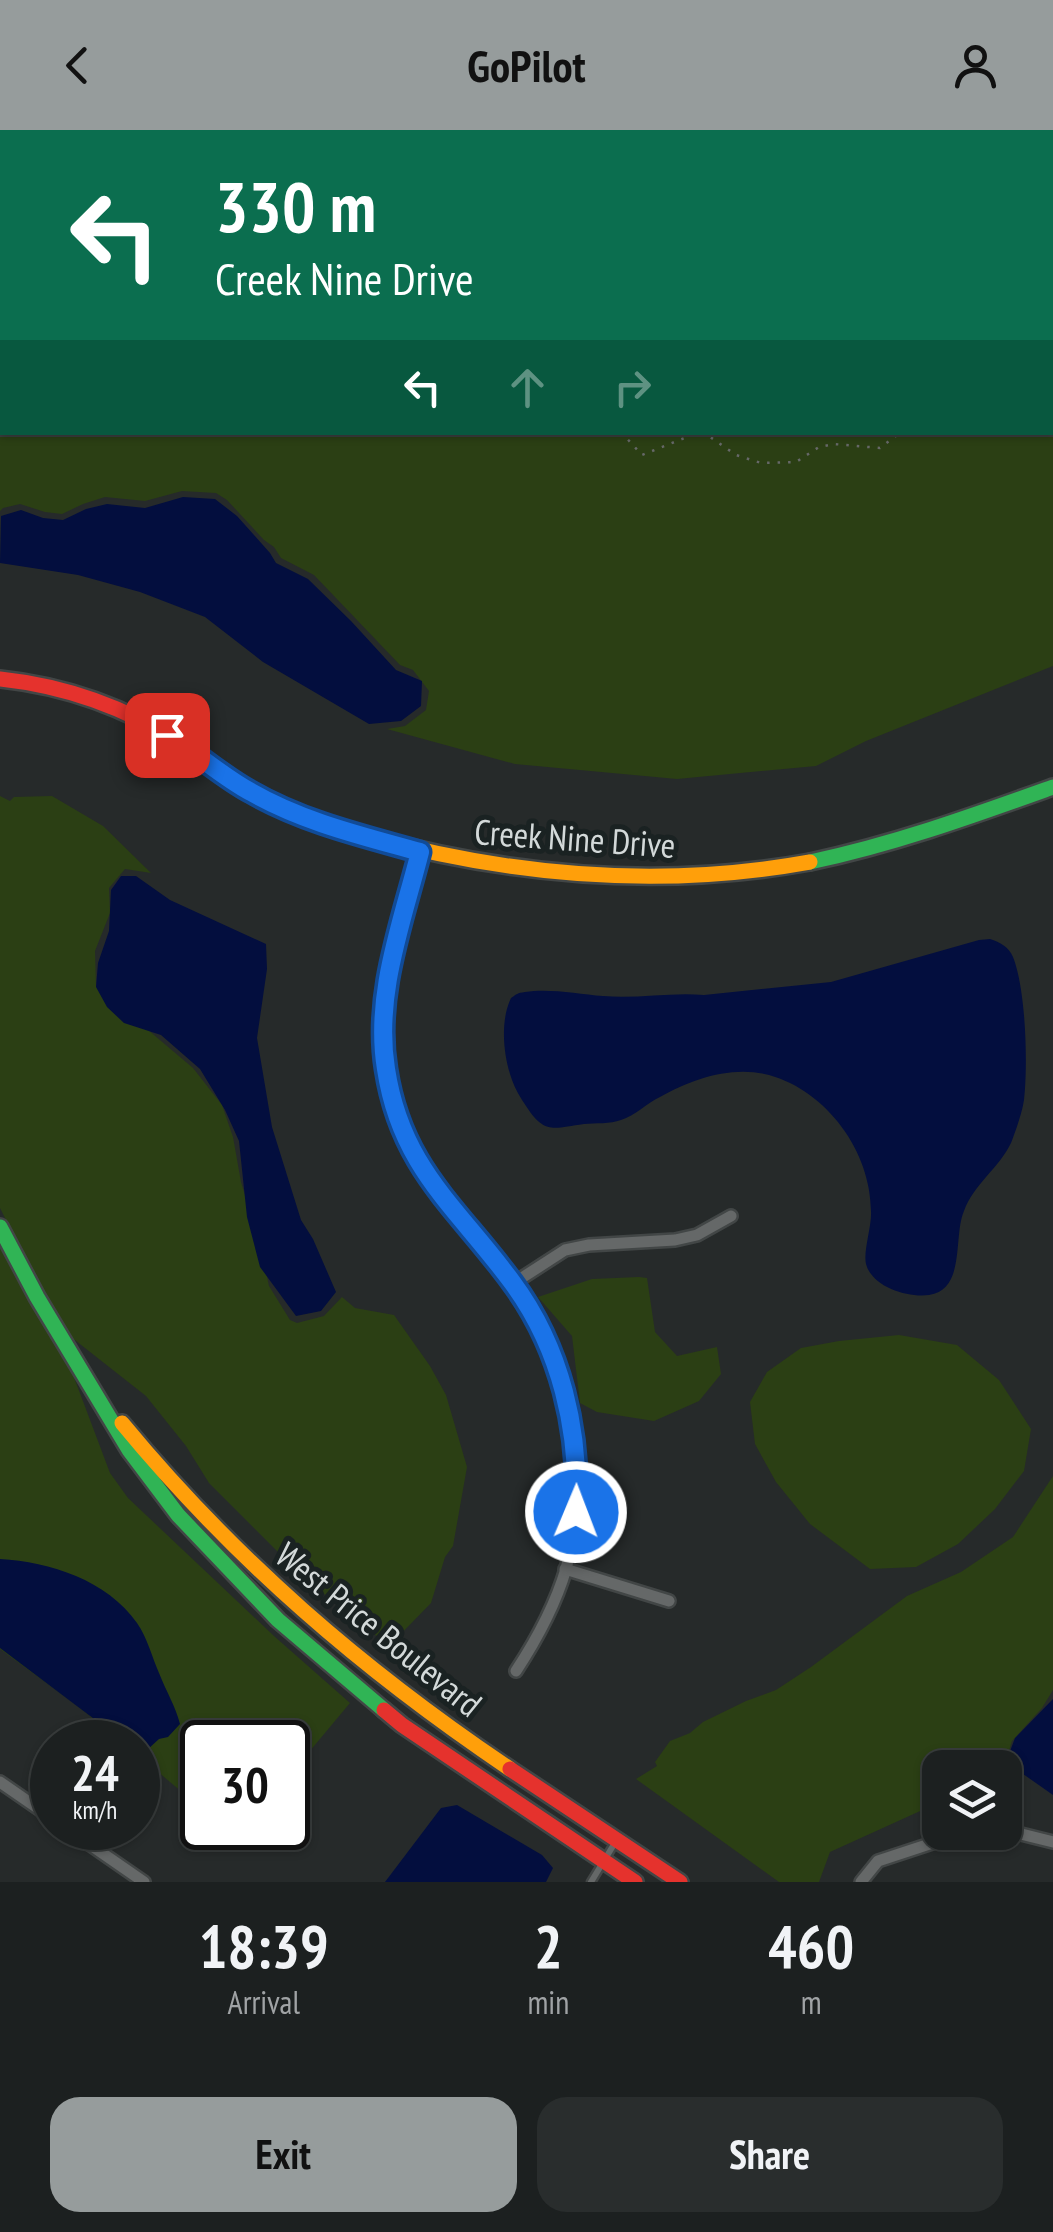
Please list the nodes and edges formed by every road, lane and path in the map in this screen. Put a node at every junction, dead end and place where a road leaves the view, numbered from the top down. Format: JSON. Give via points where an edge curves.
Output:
{"nodes":[{"id":1,"x":624,"y":435,"type":"edge"},
{"id":2,"x":692,"y":435,"type":"edge"},
{"id":3,"x":707,"y":435,"type":"edge"},
{"id":4,"x":897,"y":435,"type":"edge"},
{"id":5,"x":0,"y":678,"type":"edge"},
{"id":6,"x":1053,"y":786,"type":"edge"},
{"id":7,"x":420,"y":852,"type":"junction"},
{"id":8,"x":731,"y":1216,"type":"dead end"},
{"id":9,"x":0,"y":1227,"type":"edge"},
{"id":10,"x":514,"y":1283,"type":"junction"},
{"id":11,"x":84,"y":1374,"type":"junction"},
{"id":12,"x":566,"y":1569,"type":"junction"},
{"id":13,"x":669,"y":1601,"type":"dead end"},
{"id":14,"x":516,"y":1671,"type":"dead end"},
{"id":15,"x":0,"y":1782,"type":"edge"},
{"id":16,"x":30,"y":1803,"type":"edge"},
{"id":17,"x":1022,"y":1834,"type":"edge"},
{"id":18,"x":617,"y":1840,"type":"junction"},
{"id":19,"x":1053,"y":1842,"type":"edge"},
{"id":20,"x":922,"y":1847,"type":"edge"},
{"id":21,"x":98,"y":1850,"type":"edge"},
{"id":22,"x":604,"y":1862,"type":"junction"},
{"id":23,"x":144,"y":1882,"type":"edge"},
{"id":24,"x":591,"y":1882,"type":"edge"},
{"id":25,"x":634,"y":1882,"type":"edge"},
{"id":26,"x":680,"y":1882,"type":"edge"},
{"id":27,"x":862,"y":1882,"type":"edge"}],
"edges":[{"from":1,"to":2,"type":"path","via":[[642,455]]},
{"from":3,"to":4,"type":"path","via":[[761,463],[796,462],[834,444],[880,448]]},
{"from":5,"to":7,"type":"street","name":"Creek Nine Drive","via":[[108,704],[279,806]]},
{"from":6,"to":7,"type":"street","name":"Creek Nine Drive","via":[[869,849],[743,872],[571,875]]},
{"from":7,"to":10,"type":"street","via":[[384,1006],[388,1080],[420,1167]]},
{"from":8,"to":10,"type":"street","via":[[676,1240],[565,1250]]},
{"from":9,"to":11,"type":"street","name":"West Price Boulevard"},
{"from":10,"to":12,"type":"street","via":[[552,1355],[571,1419],[576,1512]]},
{"from":11,"to":18,"type":"street","name":"West Price Boulevard","via":[[199,1512],[320,1627],[412,1700]]},
{"from":11,"to":22,"type":"street","name":"West Price Boulevard","via":[[178,1515],[278,1620],[402,1725]]},
{"from":12,"to":13,"type":"street"},
{"from":12,"to":14,"type":"street"},
{"from":15,"to":16,"type":"street"},
{"from":17,"to":19,"type":"street"},
{"from":18,"to":22,"type":"lane"},
{"from":18,"to":26,"type":"street","name":"West Price Boulevard"},
{"from":20,"to":27,"type":"street","via":[[878,1862]]},
{"from":21,"to":23,"type":"street"},
{"from":22,"to":24,"type":"lane"},
{"from":22,"to":25,"type":"street","name":"West Price Boulevard"}]}
